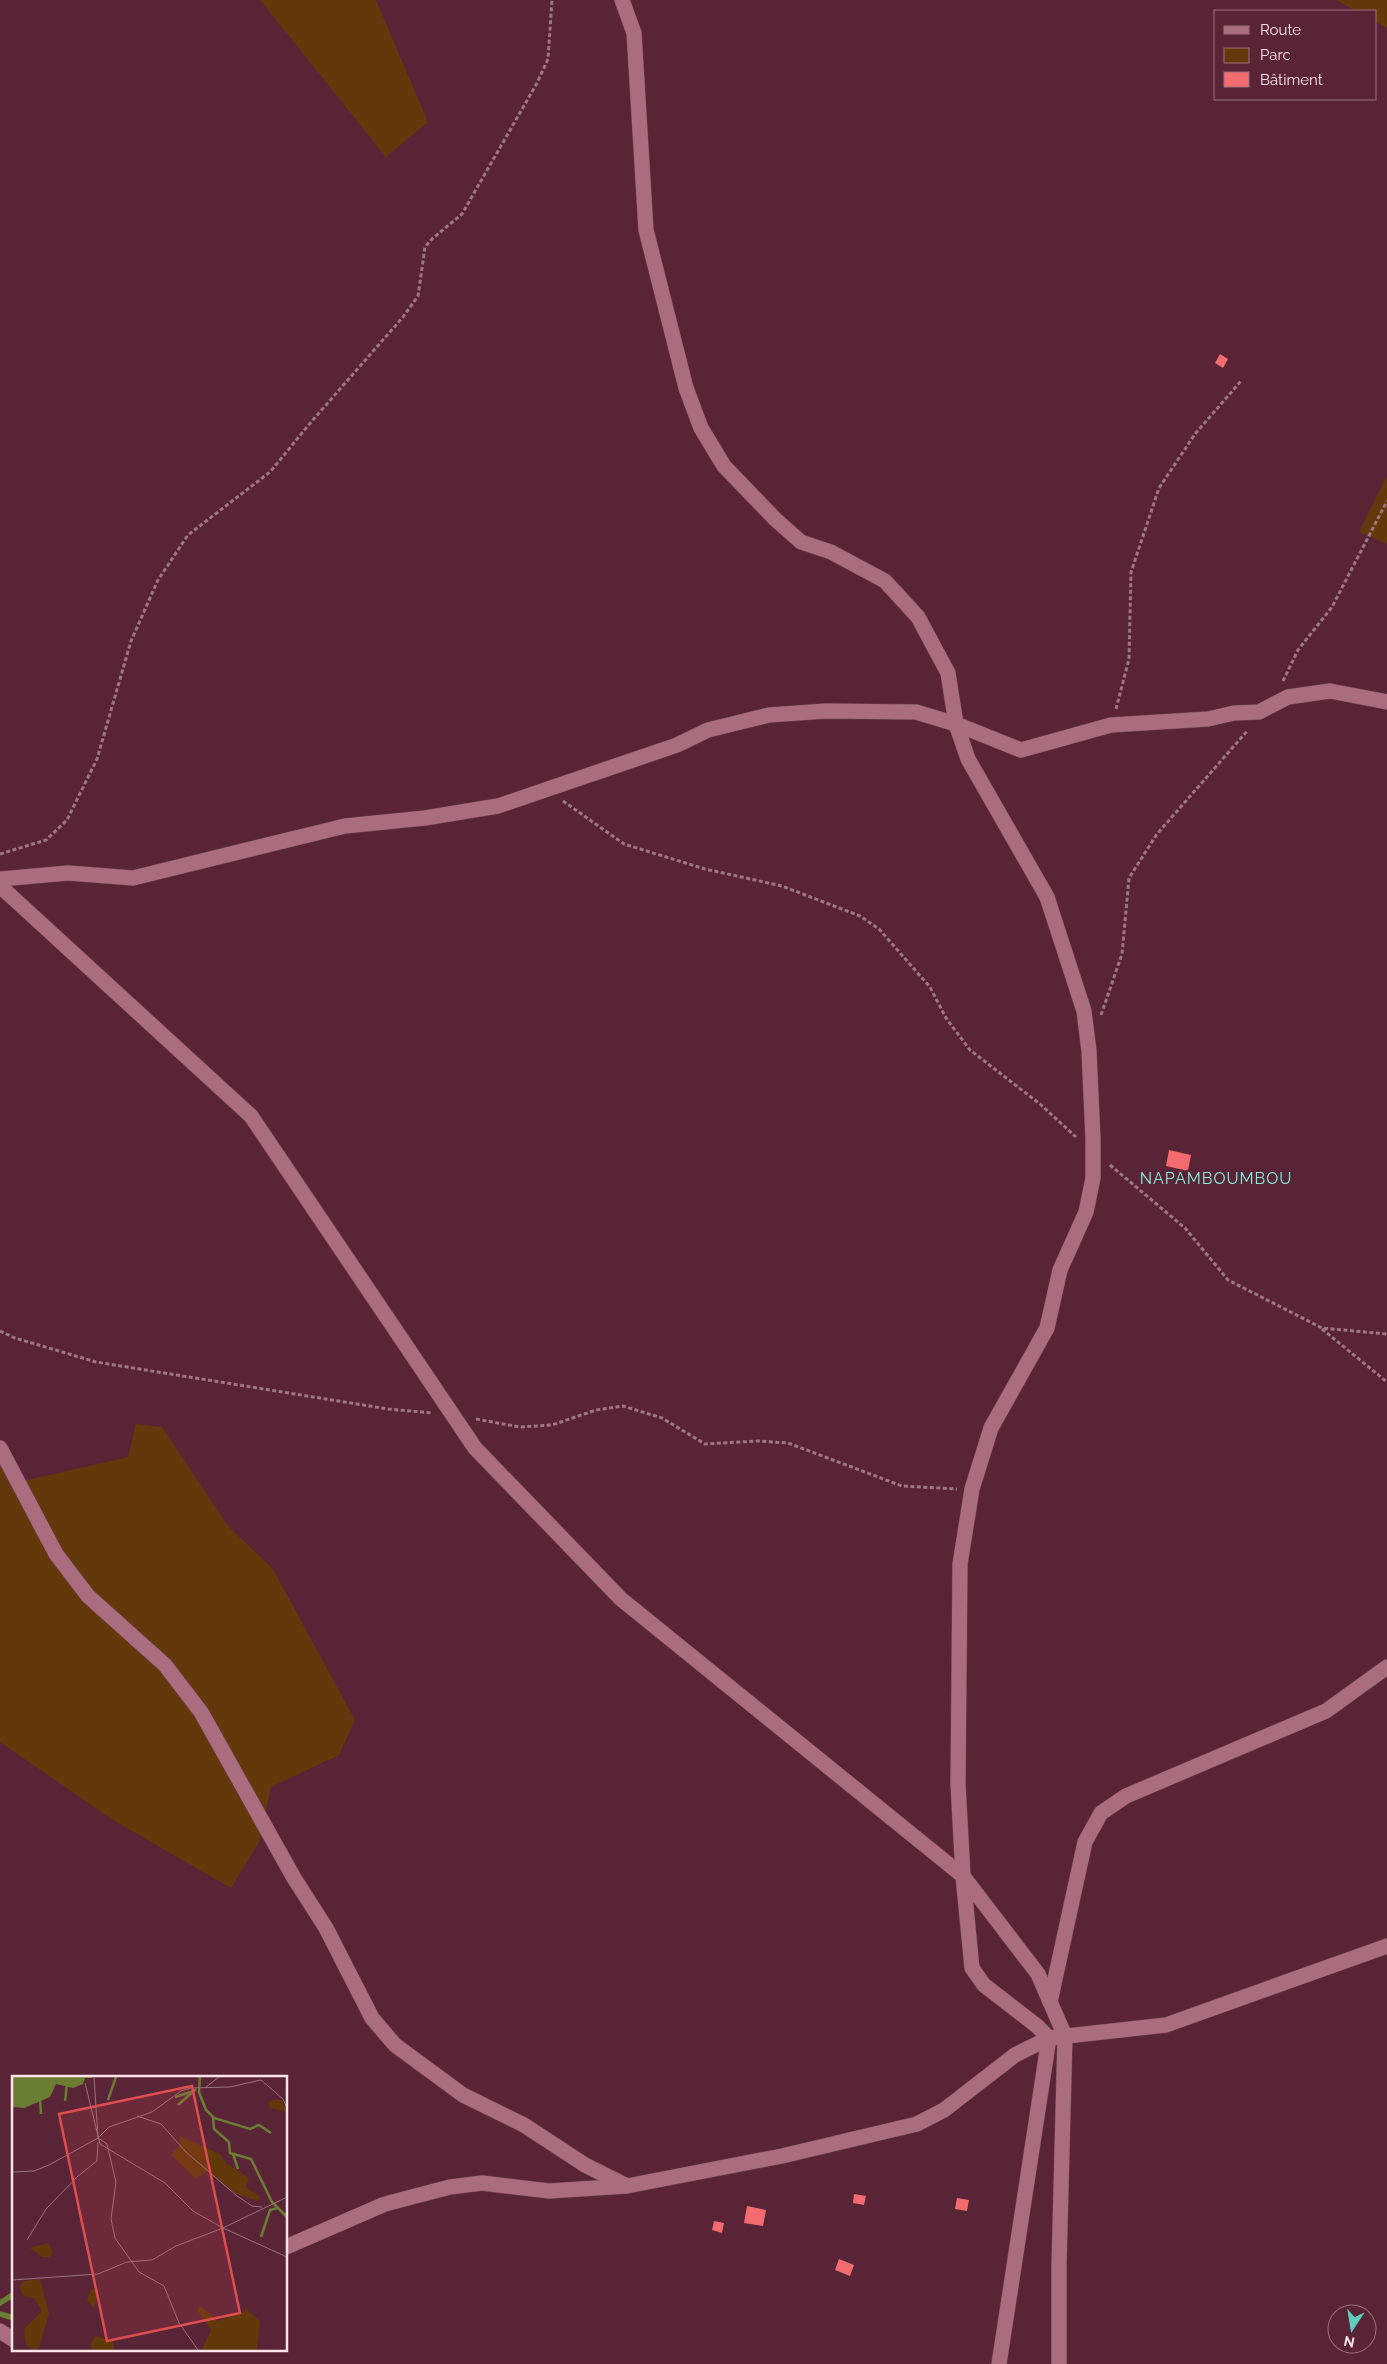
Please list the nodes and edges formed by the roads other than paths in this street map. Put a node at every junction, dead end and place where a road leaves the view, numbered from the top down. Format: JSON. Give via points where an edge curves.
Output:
{"nodes":[{"id":1,"x":622,"y":0,"type":"edge"},
{"id":2,"x":1387,"y":702,"type":"edge"},
{"id":3,"x":956,"y":724,"type":"junction"},
{"id":4,"x":0,"y":879,"type":"edge"},
{"id":5,"x":0,"y":886,"type":"edge"},
{"id":6,"x":0,"y":1448,"type":"edge"},
{"id":7,"x":1387,"y":1667,"type":"edge"},
{"id":8,"x":963,"y":1876,"type":"junction"},
{"id":9,"x":1387,"y":1946,"type":"edge"},
{"id":10,"x":1050,"y":2002,"type":"junction"},
{"id":11,"x":1065,"y":2036,"type":"junction"},
{"id":12,"x":1049,"y":2038,"type":"junction"},
{"id":13,"x":627,"y":2186,"type":"junction"},
{"id":14,"x":288,"y":2246,"type":"edge"},
{"id":15,"x":0,"y":2330,"type":"edge"},
{"id":16,"x":12,"y":2339,"type":"edge"},
{"id":17,"x":1000,"y":2364,"type":"edge"},
{"id":18,"x":1059,"y":2364,"type":"edge"}],
"edges":[{"from":1,"to":3,"type":"street","via":[[634,33],[646,230],[686,388],[701,428],[724,466],[775,520],[801,542],[831,552],[885,582],[918,617],[948,673]]},
{"from":2,"to":3,"type":"street","via":[[1330,691],[1288,697],[1259,712],[1208,719],[1111,725],[1021,750]]},
{"from":3,"to":4,"type":"street","via":[[916,712],[826,711],[769,715],[708,730],[676,745],[498,806],[345,826],[133,878],[68,873]]},
{"from":3,"to":8,"type":"street","via":[[968,759],[1047,897],[1084,1011],[1093,1151],[1093,1178],[1086,1212],[1060,1270],[1047,1328],[991,1428],[972,1489],[960,1564],[958,1784]]},
{"from":5,"to":8,"type":"street","via":[[250,1116],[475,1448],[621,1599]]},
{"from":6,"to":13,"type":"street","via":[[56,1554],[111,1618],[166,1665],[201,1712],[294,1878],[326,1928],[372,2018],[395,2045],[463,2094],[524,2125],[585,2165]]},
{"from":7,"to":10,"type":"street","via":[[1326,1711],[1126,1796],[1101,1813],[1085,1842]]},
{"from":8,"to":10,"type":"street","via":[[1038,1974]]},
{"from":8,"to":12,"type":"street","via":[[972,1968],[984,1985]]},
{"from":9,"to":11,"type":"street","via":[[1166,2025]]},
{"from":10,"to":11,"type":"street"},
{"from":11,"to":12,"type":"street"},
{"from":11,"to":18,"type":"street"},
{"from":12,"to":13,"type":"street","via":[[1015,2055],[944,2110],[917,2124],[782,2156]]},
{"from":12,"to":17,"type":"street"},
{"from":13,"to":14,"type":"street","via":[[549,2191],[482,2183],[450,2187],[385,2204]]},
{"from":15,"to":16,"type":"street"}]}
